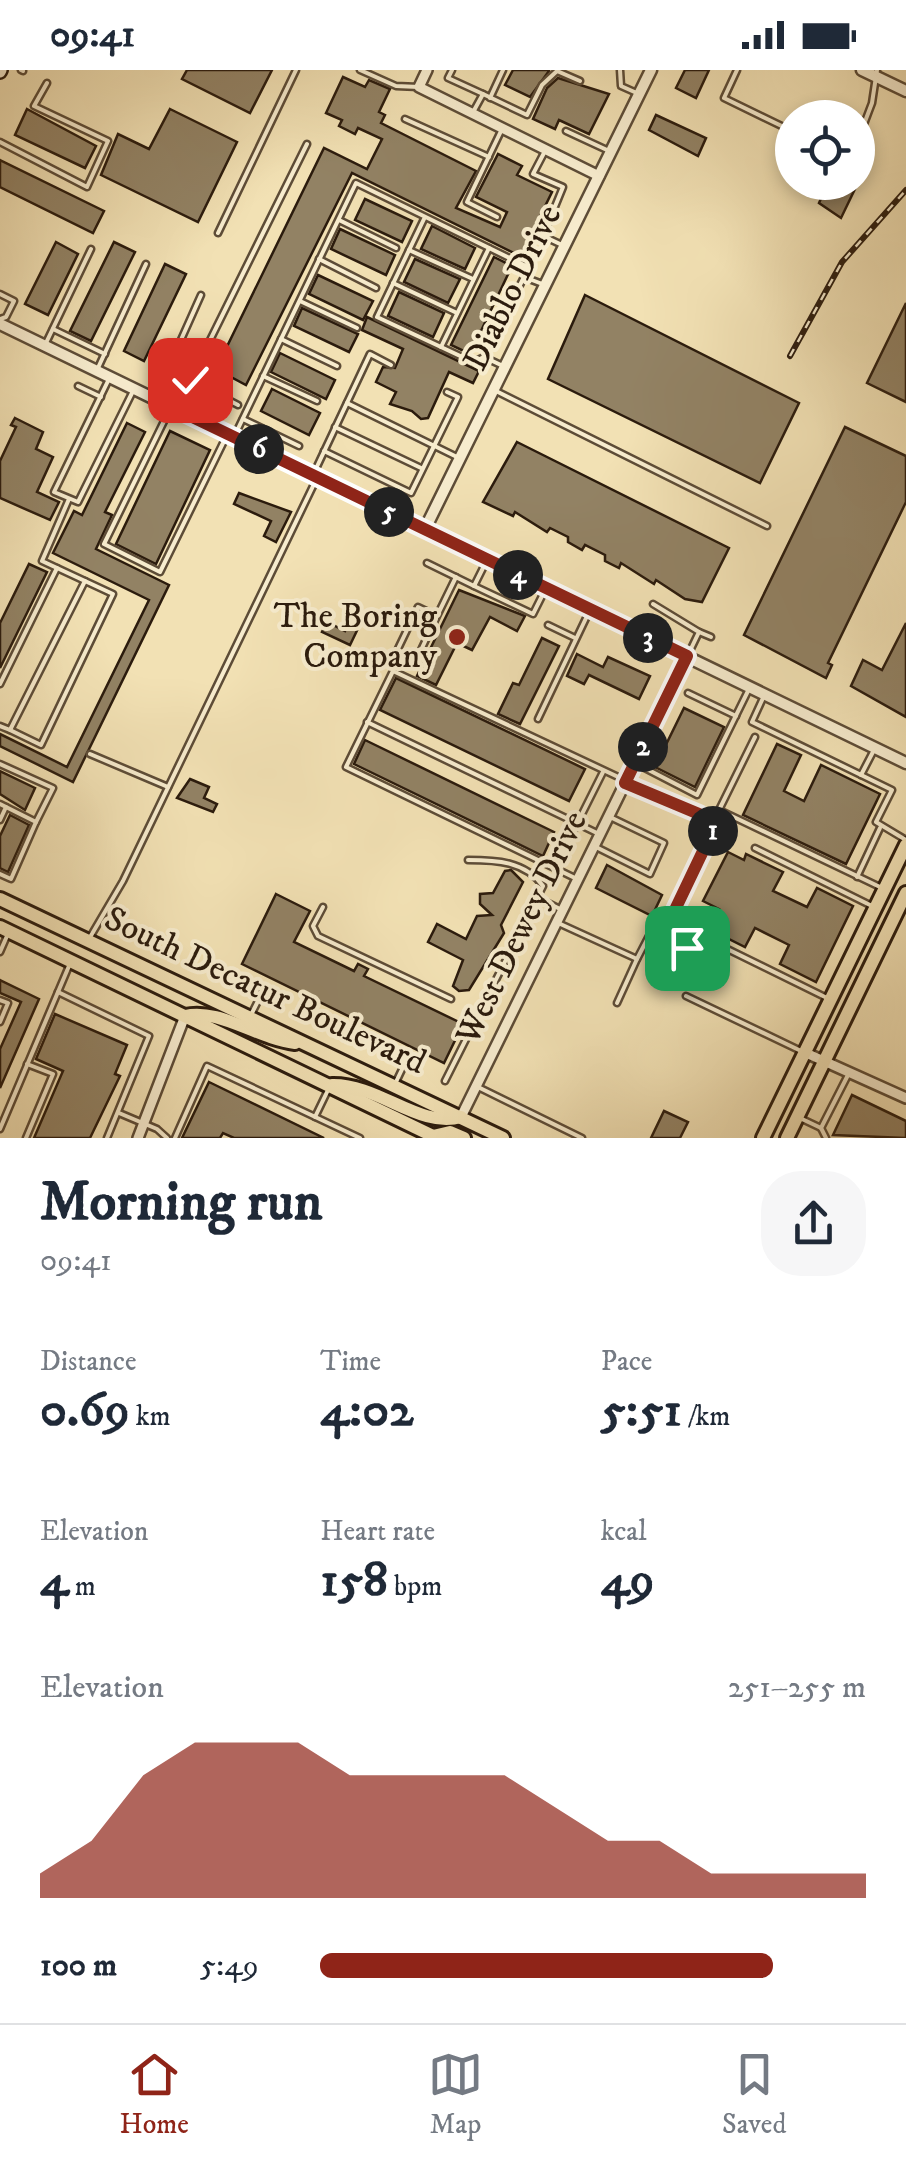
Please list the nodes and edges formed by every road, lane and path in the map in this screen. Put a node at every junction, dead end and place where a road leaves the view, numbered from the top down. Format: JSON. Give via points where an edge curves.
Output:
{"nodes":[{"id":1,"x":296,"y":70,"type":"edge"},
{"id":2,"x":360,"y":70,"type":"edge"},
{"id":3,"x":427,"y":70,"type":"edge"},
{"id":4,"x":452,"y":70,"type":"edge"},
{"id":5,"x":503,"y":70,"type":"edge"},
{"id":6,"x":620,"y":70,"type":"edge"},
{"id":7,"x":651,"y":70,"type":"edge"},
{"id":8,"x":738,"y":70,"type":"edge"},
{"id":9,"x":862,"y":70,"type":"edge"},
{"id":10,"x":876,"y":73,"type":"edge"},
{"id":11,"x":580,"y":81,"type":"dead end"},
{"id":12,"x":46,"y":83,"type":"dead end"},
{"id":13,"x":419,"y":88,"type":"junction"},
{"id":14,"x":906,"y":91,"type":"edge"},
{"id":15,"x":482,"y":94,"type":"junction"},
{"id":16,"x":639,"y":94,"type":"junction"},
{"id":17,"x":490,"y":98,"type":"junction"},
{"id":18,"x":873,"y":100,"type":"edge"},
{"id":19,"x":472,"y":114,"type":"junction"},
{"id":20,"x":405,"y":120,"type":"dead end"},
{"id":21,"x":775,"y":123,"type":"edge"},
{"id":22,"x":502,"y":128,"type":"junction"},
{"id":23,"x":566,"y":131,"type":"dead end"},
{"id":24,"x":0,"y":142,"type":"edge"},
{"id":25,"x":307,"y":144,"type":"dead end"},
{"id":26,"x":545,"y":150,"type":"junction"},
{"id":27,"x":611,"y":152,"type":"junction"},
{"id":28,"x":489,"y":157,"type":"junction"},
{"id":29,"x":599,"y":176,"type":"junction"},
{"id":30,"x":424,"y":217,"type":"junction"},
{"id":31,"x":497,"y":217,"type":"dead end"},
{"id":32,"x":339,"y":220,"type":"junction"},
{"id":33,"x":218,"y":233,"type":"dead end"},
{"id":34,"x":564,"y":246,"type":"junction"},
{"id":35,"x":396,"y":248,"type":"dead end"},
{"id":36,"x":488,"y":248,"type":"junction"},
{"id":37,"x":91,"y":249,"type":"dead end"},
{"id":38,"x":409,"y":250,"type":"junction"},
{"id":39,"x":320,"y":259,"type":"junction"},
{"id":40,"x":146,"y":264,"type":"dead end"},
{"id":41,"x":524,"y":277,"type":"junction"},
{"id":42,"x":474,"y":280,"type":"junction"},
{"id":43,"x":394,"y":283,"type":"junction"},
{"id":44,"x":545,"y":285,"type":"junction"},
{"id":45,"x":376,"y":288,"type":"dead end"},
{"id":46,"x":0,"y":294,"type":"edge"},
{"id":47,"x":201,"y":296,"type":"dead end"},
{"id":48,"x":300,"y":301,"type":"junction"},
{"id":49,"x":457,"y":313,"type":"junction"},
{"id":50,"x":0,"y":322,"type":"edge"},
{"id":51,"x":53,"y":328,"type":"junction"},
{"id":52,"x":357,"y":328,"type":"dead end"},
{"id":53,"x":281,"y":339,"type":"junction"},
{"id":54,"x":45,"y":345,"type":"junction"},
{"id":55,"x":441,"y":347,"type":"junction"},
{"id":56,"x":105,"y":354,"type":"junction"},
{"id":57,"x":484,"y":357,"type":"junction"},
{"id":58,"x":391,"y":364,"type":"dead end"},
{"id":59,"x":338,"y":366,"type":"dead end"},
{"id":60,"x":505,"y":367,"type":"junction"},
{"id":61,"x":97,"y":370,"type":"junction"},
{"id":62,"x":263,"y":376,"type":"junction"},
{"id":63,"x":110,"y":377,"type":"junction"},
{"id":64,"x":190,"y":380,"type":"junction"},
{"id":65,"x":78,"y":386,"type":"dead end"},
{"id":66,"x":134,"y":389,"type":"junction"},
{"id":67,"x":494,"y":390,"type":"junction"},
{"id":68,"x":447,"y":392,"type":"dead end"},
{"id":69,"x":101,"y":397,"type":"junction"},
{"id":70,"x":155,"y":398,"type":"junction"},
{"id":71,"x":316,"y":402,"type":"dead end"},
{"id":72,"x":347,"y":403,"type":"junction"},
{"id":73,"x":238,"y":406,"type":"dead end"},
{"id":74,"x":174,"y":408,"type":"junction"},
{"id":75,"x":243,"y":419,"type":"junction"},
{"id":76,"x":336,"y":427,"type":"junction"},
{"id":77,"x":231,"y":436,"type":"junction"},
{"id":78,"x":299,"y":446,"type":"dead end"},
{"id":79,"x":434,"y":446,"type":"junction"},
{"id":80,"x":324,"y":451,"type":"junction"},
{"id":81,"x":460,"y":458,"type":"junction"},
{"id":82,"x":423,"y":469,"type":"junction"},
{"id":83,"x":315,"y":476,"type":"junction"},
{"id":84,"x":69,"y":498,"type":"junction"},
{"id":85,"x":767,"y":526,"type":"dead end"},
{"id":86,"x":425,"y":530,"type":"junction"},
{"id":87,"x":487,"y":560,"type":"junction"},
{"id":88,"x":427,"y":563,"type":"dead end"},
{"id":89,"x":57,"y":568,"type":"junction"},
{"id":90,"x":456,"y":577,"type":"junction"},
{"id":91,"x":85,"y":580,"type":"junction"},
{"id":92,"x":474,"y":586,"type":"junction"},
{"id":93,"x":546,"y":588,"type":"junction"},
{"id":94,"x":652,"y":604,"type":"dead end"},
{"id":95,"x":590,"y":610,"type":"junction"},
{"id":96,"x":437,"y":616,"type":"junction"},
{"id":97,"x":548,"y":625,"type":"dead end"},
{"id":98,"x":699,"y":632,"type":"junction"},
{"id":99,"x":711,"y":637,"type":"dead end"},
{"id":100,"x":576,"y":639,"type":"junction"},
{"id":101,"x":687,"y":656,"type":"junction"},
{"id":102,"x":0,"y":684,"type":"edge"},
{"id":103,"x":750,"y":687,"type":"junction"},
{"id":104,"x":688,"y":693,"type":"dead end"},
{"id":105,"x":765,"y":694,"type":"junction"},
{"id":106,"x":736,"y":716,"type":"junction"},
{"id":107,"x":538,"y":719,"type":"dead end"},
{"id":108,"x":368,"y":722,"type":"junction"},
{"id":109,"x":0,"y":726,"type":"edge"},
{"id":110,"x":10,"y":730,"type":"junction"},
{"id":111,"x":755,"y":737,"type":"dead end"},
{"id":112,"x":875,"y":748,"type":"junction"},
{"id":113,"x":90,"y":754,"type":"dead end"},
{"id":114,"x":906,"y":762,"type":"edge"},
{"id":115,"x":635,"y":763,"type":"junction"},
{"id":116,"x":0,"y":764,"type":"edge"},
{"id":117,"x":603,"y":772,"type":"junction"},
{"id":118,"x":861,"y":775,"type":"junction"},
{"id":119,"x":625,"y":783,"type":"junction"},
{"id":120,"x":168,"y":787,"type":"junction"},
{"id":121,"x":0,"y":804,"type":"edge"},
{"id":122,"x":6,"y":807,"type":"junction"},
{"id":123,"x":608,"y":816,"type":"junction"},
{"id":124,"x":0,"y":820,"type":"edge"},
{"id":125,"x":36,"y":822,"type":"junction"},
{"id":126,"x":577,"y":824,"type":"junction"},
{"id":127,"x":880,"y":828,"type":"junction"},
{"id":128,"x":600,"y":834,"type":"junction"},
{"id":129,"x":906,"y":843,"type":"edge"},
{"id":130,"x":594,"y":846,"type":"junction"},
{"id":131,"x":755,"y":848,"type":"dead end"},
{"id":132,"x":468,"y":860,"type":"dead end"},
{"id":133,"x":555,"y":868,"type":"junction"},
{"id":134,"x":0,"y":874,"type":"edge"},
{"id":135,"x":857,"y":877,"type":"junction"},
{"id":136,"x":577,"y":879,"type":"junction"},
{"id":137,"x":884,"y":889,"type":"junction"},
{"id":138,"x":906,"y":893,"type":"edge"},
{"id":139,"x":0,"y":898,"type":"edge"},
{"id":140,"x":538,"y":898,"type":"junction"},
{"id":141,"x":323,"y":907,"type":"dead end"},
{"id":142,"x":876,"y":908,"type":"junction"},
{"id":143,"x":562,"y":910,"type":"junction"},
{"id":144,"x":556,"y":922,"type":"junction"},
{"id":145,"x":4,"y":929,"type":"edge"},
{"id":146,"x":662,"y":937,"type":"junction"},
{"id":147,"x":88,"y":940,"type":"junction"},
{"id":148,"x":712,"y":941,"type":"dead end"},
{"id":149,"x":687,"y":948,"type":"dead end"},
{"id":150,"x":0,"y":952,"type":"edge"},
{"id":151,"x":637,"y":959,"type":"junction"},
{"id":152,"x":71,"y":961,"type":"junction"},
{"id":153,"x":58,"y":992,"type":"junction"},
{"id":154,"x":262,"y":993,"type":"dead end"},
{"id":155,"x":686,"y":996,"type":"dead end"},
{"id":156,"x":451,"y":999,"type":"dead end"},
{"id":157,"x":0,"y":1000,"type":"edge"},
{"id":158,"x":831,"y":1000,"type":"junction"},
{"id":159,"x":617,"y":1003,"type":"dead end"},
{"id":160,"x":185,"y":1016,"type":"junction"},
{"id":161,"x":250,"y":1017,"type":"junction"},
{"id":162,"x":0,"y":1022,"type":"edge"},
{"id":163,"x":308,"y":1045,"type":"junction"},
{"id":164,"x":806,"y":1053,"type":"junction"},
{"id":165,"x":826,"y":1059,"type":"junction"},
{"id":166,"x":406,"y":1061,"type":"dead end"},
{"id":167,"x":27,"y":1064,"type":"junction"},
{"id":168,"x":850,"y":1071,"type":"junction"},
{"id":169,"x":445,"y":1081,"type":"dead end"},
{"id":170,"x":394,"y":1085,"type":"junction"},
{"id":171,"x":330,"y":1086,"type":"junction"},
{"id":172,"x":475,"y":1086,"type":"junction"},
{"id":173,"x":906,"y":1098,"type":"edge"},
{"id":174,"x":117,"y":1112,"type":"junction"},
{"id":175,"x":315,"y":1117,"type":"junction"},
{"id":176,"x":460,"y":1117,"type":"junction"},
{"id":177,"x":798,"y":1117,"type":"junction"},
{"id":178,"x":144,"y":1123,"type":"junction"},
{"id":179,"x":821,"y":1128,"type":"junction"},
{"id":180,"x":0,"y":1129,"type":"edge"},
{"id":181,"x":434,"y":1137,"type":"edge"},
{"id":182,"x":26,"y":1138,"type":"edge"},
{"id":183,"x":107,"y":1138,"type":"edge"},
{"id":184,"x":138,"y":1138,"type":"edge"},
{"id":185,"x":167,"y":1138,"type":"edge"},
{"id":186,"x":175,"y":1138,"type":"edge"},
{"id":187,"x":360,"y":1138,"type":"edge"},
{"id":188,"x":464,"y":1138,"type":"edge"},
{"id":189,"x":503,"y":1138,"type":"edge"},
{"id":190,"x":582,"y":1138,"type":"edge"},
{"id":191,"x":764,"y":1138,"type":"edge"},
{"id":192,"x":787,"y":1138,"type":"edge"},
{"id":193,"x":826,"y":1138,"type":"edge"}],
"edges":[{"from":1,"to":33,"type":"lane"},
{"from":2,"to":13,"type":"lane"},
{"from":3,"to":13,"type":"street"},
{"from":4,"to":15,"type":"lane","via":[[448,78]]},
{"from":5,"to":17,"type":"lane"},
{"from":6,"to":16,"type":"lane","via":[[621,86]]},
{"from":7,"to":16,"type":"street","name":"Diablo Drive"},
{"from":8,"to":21,"type":"lane","via":[[724,98]]},
{"from":9,"to":10,"type":"street"},
{"from":10,"to":14,"type":"street"},
{"from":10,"to":18,"type":"lane"},
{"from":11,"to":17,"type":"lane","via":[[557,71],[527,115]]},
{"from":12,"to":24,"type":"lane","via":[[34,106],[108,141],[86,186]]},
{"from":13,"to":19,"type":"street"},
{"from":15,"to":17,"type":"lane"},
{"from":15,"to":19,"type":"lane"},
{"from":16,"to":27,"type":"street","name":"Diablo Drive"},
{"from":19,"to":22,"type":"street"},
{"from":20,"to":28,"type":"lane"},
{"from":22,"to":26,"type":"street"},
{"from":22,"to":28,"type":"lane"},
{"from":23,"to":27,"type":"lane"},
{"from":25,"to":64,"type":"lane"},
{"from":26,"to":29,"type":"street"},
{"from":26,"to":34,"type":"lane","via":[[533,174],[563,187],[542,236]]},
{"from":27,"to":29,"type":"street","name":"Diablo Drive"},
{"from":28,"to":31,"type":"lane","via":[[468,202]]},
{"from":29,"to":34,"type":"street","name":"Diablo Drive"},
{"from":30,"to":32,"type":"lane","via":[[356,183]]},
{"from":30,"to":36,"type":"lane"},
{"from":30,"to":38,"type":"lane"},
{"from":32,"to":35,"type":"lane"},
{"from":32,"to":39,"type":"lane"},
{"from":34,"to":44,"type":"street","name":"Diablo Drive"},
{"from":36,"to":41,"type":"lane","via":[[526,266]]},
{"from":36,"to":42,"type":"lane"},
{"from":37,"to":51,"type":"lane"},
{"from":38,"to":42,"type":"lane"},
{"from":38,"to":43,"type":"lane"},
{"from":39,"to":45,"type":"lane"},
{"from":39,"to":48,"type":"lane"},
{"from":40,"to":56,"type":"lane"},
{"from":41,"to":44,"type":"lane"},
{"from":41,"to":57,"type":"lane"},
{"from":42,"to":49,"type":"lane"},
{"from":43,"to":49,"type":"lane"},
{"from":43,"to":55,"type":"lane","via":[[378,317]]},
{"from":44,"to":60,"type":"street","name":"Diablo Drive"},
{"from":46,"to":50,"type":"lane","via":[[14,300]]},
{"from":47,"to":70,"type":"lane"},
{"from":48,"to":52,"type":"lane"},
{"from":48,"to":53,"type":"lane"},
{"from":49,"to":55,"type":"lane"},
{"from":50,"to":54,"type":"street"},
{"from":51,"to":54,"type":"lane"},
{"from":51,"to":56,"type":"lane"},
{"from":53,"to":59,"type":"lane"},
{"from":53,"to":62,"type":"lane"},
{"from":54,"to":61,"type":"street"},
{"from":55,"to":57,"type":"lane","via":[[473,362]]},
{"from":56,"to":61,"type":"lane"},
{"from":57,"to":60,"type":"lane"},
{"from":58,"to":72,"type":"lane","via":[[370,354]]},
{"from":60,"to":67,"type":"street","name":"Diablo Drive"},
{"from":61,"to":63,"type":"street"},
{"from":62,"to":71,"type":"lane"},
{"from":62,"to":75,"type":"lane"},
{"from":63,"to":66,"type":"street"},
{"from":63,"to":69,"type":"lane"},
{"from":64,"to":73,"type":"lane"},
{"from":64,"to":74,"type":"lane"},
{"from":65,"to":69,"type":"lane"},
{"from":66,"to":70,"type":"street"},
{"from":66,"to":84,"type":"lane","via":[[78,502]]},
{"from":67,"to":81,"type":"street","name":"Diablo Drive"},
{"from":67,"to":85,"type":"lane"},
{"from":68,"to":79,"type":"lane","via":[[458,397]]},
{"from":69,"to":84,"type":"lane","via":[[54,492]]},
{"from":70,"to":74,"type":"street"},
{"from":72,"to":76,"type":"lane"},
{"from":72,"to":79,"type":"lane"},
{"from":74,"to":77,"type":"street"},
{"from":74,"to":77,"type":"lane","via":[[104,544],[160,572]]},
{"from":75,"to":77,"type":"lane"},
{"from":75,"to":78,"type":"lane"},
{"from":76,"to":80,"type":"lane"},
{"from":76,"to":82,"type":"lane"},
{"from":77,"to":83,"type":"street"},
{"from":79,"to":81,"type":"lane"},
{"from":79,"to":82,"type":"lane"},
{"from":80,"to":82,"type":"lane","via":[[411,493]]},
{"from":80,"to":83,"type":"lane"},
{"from":81,"to":86,"type":"street","name":"Diablo Drive"},
{"from":83,"to":86,"type":"street"},
{"from":83,"to":120,"type":"lane"},
{"from":84,"to":89,"type":"lane","via":[[42,561]]},
{"from":86,"to":87,"type":"street"},
{"from":87,"to":92,"type":"lane"},
{"from":87,"to":93,"type":"street"},
{"from":88,"to":90,"type":"lane"},
{"from":89,"to":91,"type":"lane"},
{"from":89,"to":102,"type":"lane"},
{"from":90,"to":92,"type":"lane"},
{"from":90,"to":96,"type":"lane"},
{"from":91,"to":110,"type":"lane"},
{"from":91,"to":110,"type":"lane","via":[[114,594],[41,745]]},
{"from":92,"to":93,"type":"lane","via":[[533,614]]},
{"from":93,"to":95,"type":"street"},
{"from":94,"to":98,"type":"lane"},
{"from":95,"to":100,"type":"lane"},
{"from":95,"to":101,"type":"street"},
{"from":96,"to":96,"type":"lane","via":[[418,608],[395,654],[414,664]]},
{"from":97,"to":100,"type":"lane"},
{"from":98,"to":99,"type":"lane"},
{"from":98,"to":101,"type":"lane"},
{"from":100,"to":107,"type":"lane"},
{"from":101,"to":103,"type":"street"},
{"from":101,"to":115,"type":"street","name":"West Dewey Drive"},
{"from":103,"to":105,"type":"street"},
{"from":103,"to":106,"type":"lane"},
{"from":104,"to":106,"type":"lane"},
{"from":105,"to":112,"type":"street"},
{"from":105,"to":118,"type":"lane","via":[[752,722]]},
{"from":106,"to":115,"type":"lane","via":[[697,795]]},
{"from":108,"to":117,"type":"lane","via":[[392,671]]},
{"from":108,"to":126,"type":"lane"},
{"from":108,"to":133,"type":"lane","via":[[346,766]]},
{"from":109,"to":110,"type":"lane"},
{"from":111,"to":135,"type":"lane","via":[[719,810]]},
{"from":112,"to":114,"type":"street"},
{"from":112,"to":118,"type":"lane"},
{"from":113,"to":120,"type":"lane"},
{"from":115,"to":119,"type":"street","name":"West Dewey Drive"},
{"from":116,"to":125,"type":"lane","via":[[52,788]]},
{"from":117,"to":119,"type":"lane"},
{"from":117,"to":126,"type":"lane"},
{"from":118,"to":127,"type":"lane","via":[[892,790],[876,822]]},
{"from":119,"to":123,"type":"street","name":"West Dewey Drive"},
{"from":119,"to":146,"type":"lane","via":[[699,814],[714,828]]},
{"from":120,"to":147,"type":"lane"},
{"from":121,"to":122,"type":"lane"},
{"from":122,"to":124,"type":"lane"},
{"from":122,"to":125,"type":"lane"},
{"from":123,"to":128,"type":"street","name":"West Dewey Drive"},
{"from":123,"to":130,"type":"lane","via":[[664,843],[650,874]]},
{"from":125,"to":134,"type":"lane","via":[[11,879]]},
{"from":126,"to":128,"type":"lane"},
{"from":126,"to":133,"type":"lane"},
{"from":127,"to":129,"type":"lane"},
{"from":127,"to":135,"type":"lane"},
{"from":128,"to":130,"type":"street","name":"West Dewey Drive"},
{"from":129,"to":137,"type":"main road"},
{"from":130,"to":136,"type":"street","name":"West Dewey Drive"},
{"from":131,"to":142,"type":"lane"},
{"from":132,"to":140,"type":"lane","via":[[496,860],[536,876],[543,886]]},
{"from":133,"to":136,"type":"lane"},
{"from":135,"to":137,"type":"lane"},
{"from":136,"to":143,"type":"street","name":"West Dewey Drive"},
{"from":137,"to":142,"type":"main road"},
{"from":138,"to":165,"type":"main road"},
{"from":139,"to":147,"type":"main road","name":"South Decatur Boulevard"},
{"from":140,"to":143,"type":"lane"},
{"from":140,"to":169,"type":"lane"},
{"from":141,"to":156,"type":"lane","via":[[314,926],[318,936]]},
{"from":142,"to":158,"type":"main road"},
{"from":143,"to":144,"type":"street","name":"West Dewey Drive"},
{"from":144,"to":151,"type":"lane"},
{"from":144,"to":172,"type":"street","name":"West Dewey Drive"},
{"from":145,"to":150,"type":"lane"},
{"from":145,"to":152,"type":"main road","name":"South Decatur Boulevard"},
{"from":146,"to":149,"type":"lane"},
{"from":146,"to":151,"type":"lane","via":[[651,932]]},
{"from":147,"to":161,"type":"main road","name":"South Decatur Boulevard"},
{"from":148,"to":158,"type":"lane"},
{"from":151,"to":159,"type":"lane"},
{"from":152,"to":153,"type":"lane"},
{"from":152,"to":160,"type":"main road","name":"South Decatur Boulevard"},
{"from":153,"to":167,"type":"lane"},
{"from":153,"to":174,"type":"lane","via":[[149,1036]]},
{"from":154,"to":161,"type":"lane"},
{"from":155,"to":164,"type":"lane"},
{"from":157,"to":162,"type":"lane","via":[[8,1003]]},
{"from":158,"to":164,"type":"main road"},
{"from":160,"to":163,"type":"main road","via":[[205,1011],[266,1039]]},
{"from":160,"to":171,"type":"main road","name":"South Decatur Boulevard"},
{"from":160,"to":178,"type":"street"},
{"from":161,"to":163,"type":"main road","name":"South Decatur Boulevard"},
{"from":163,"to":170,"type":"main road","name":"South Decatur Boulevard"},
{"from":164,"to":165,"type":"street"},
{"from":164,"to":191,"type":"main road"},
{"from":165,"to":168,"type":"street"},
{"from":165,"to":177,"type":"main road"},
{"from":166,"to":170,"type":"lane"},
{"from":167,"to":180,"type":"lane"},
{"from":167,"to":182,"type":"lane","via":[[53,1074]]},
{"from":168,"to":173,"type":"street"},
{"from":168,"to":179,"type":"lane"},
{"from":170,"to":176,"type":"main road","name":"South Decatur Boulevard"},
{"from":171,"to":175,"type":"lane"},
{"from":171,"to":176,"type":"main road","via":[[356,1085],[442,1123]]},
{"from":171,"to":181,"type":"main road","name":"South Decatur Boulevard"},
{"from":172,"to":176,"type":"street","name":"West Dewey Drive"},
{"from":172,"to":190,"type":"lane"},
{"from":174,"to":178,"type":"lane"},
{"from":174,"to":183,"type":"lane"},
{"from":175,"to":186,"type":"lane","via":[[207,1066]]},
{"from":175,"to":187,"type":"lane"},
{"from":176,"to":189,"type":"main road","name":"South Decatur Boulevard"},
{"from":177,"to":179,"type":"lane"},
{"from":177,"to":192,"type":"main road"},
{"from":178,"to":184,"type":"street"},
{"from":178,"to":185,"type":"lane"},
{"from":179,"to":193,"type":"lane"},
{"from":181,"to":188,"type":"main road","via":[[450,1132]]}]}
